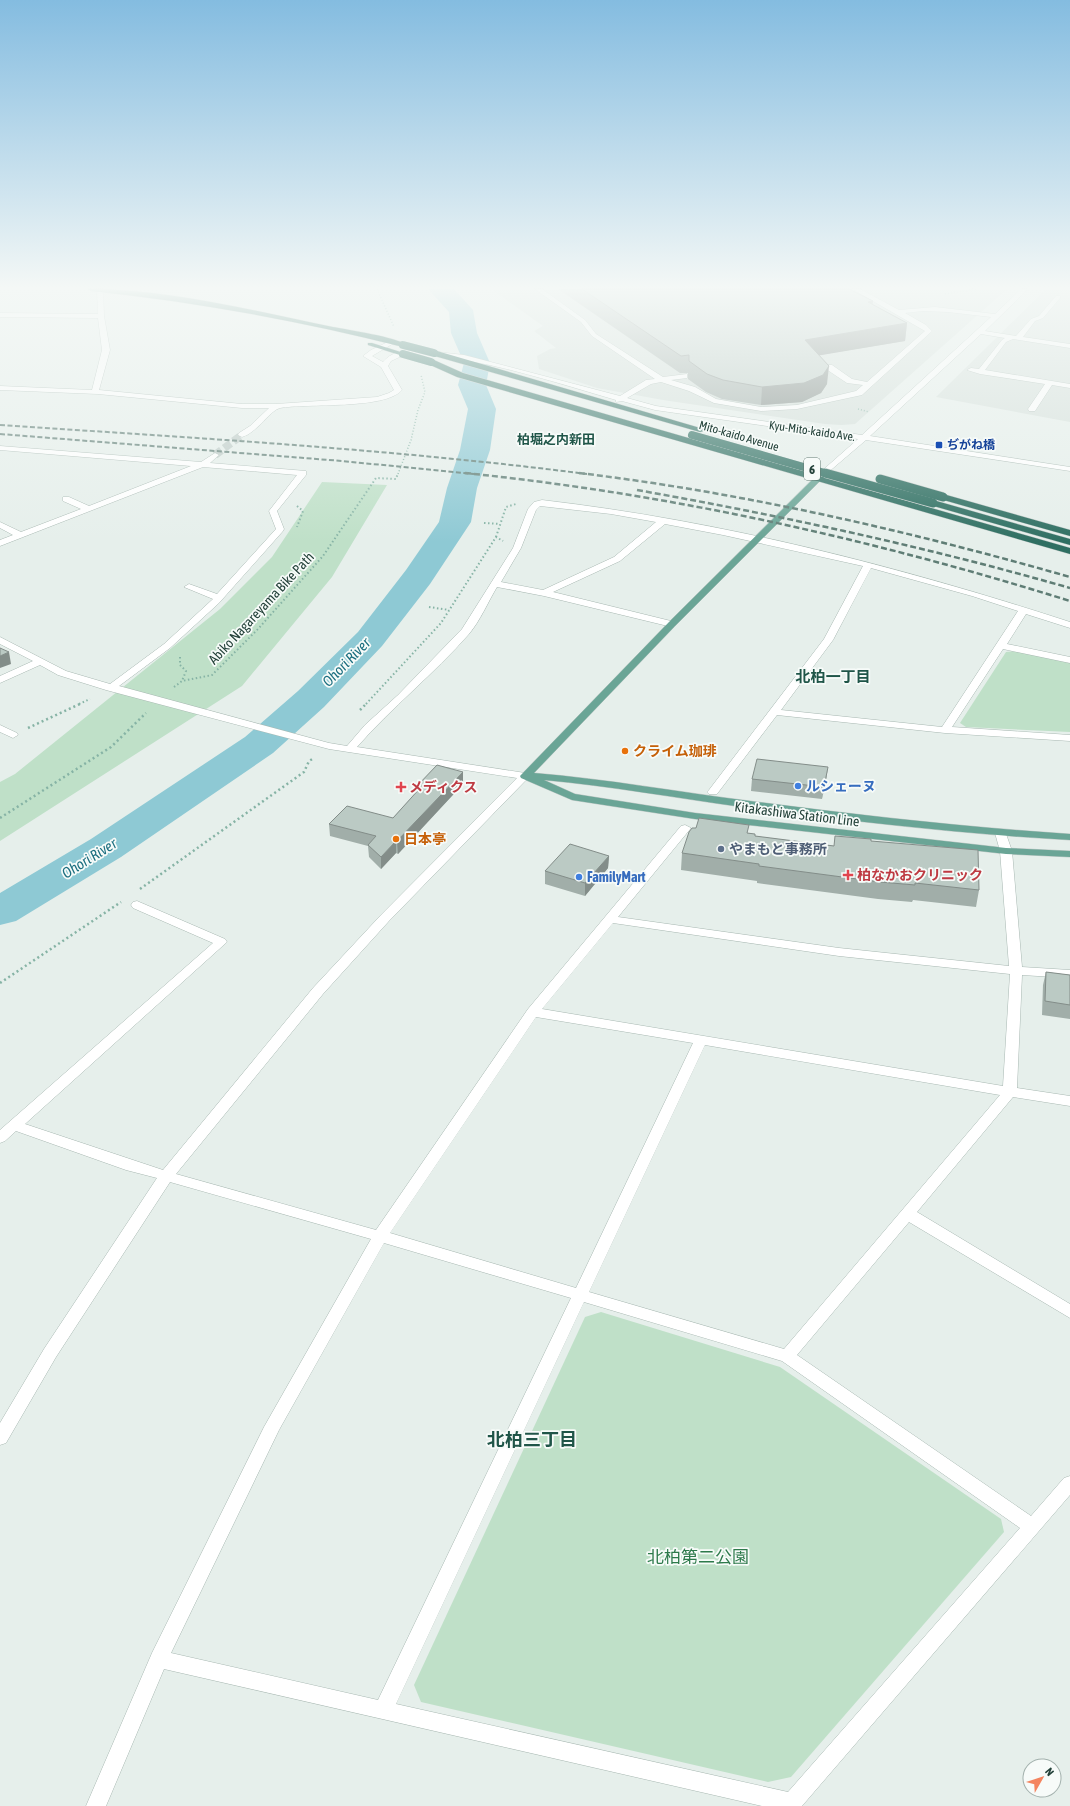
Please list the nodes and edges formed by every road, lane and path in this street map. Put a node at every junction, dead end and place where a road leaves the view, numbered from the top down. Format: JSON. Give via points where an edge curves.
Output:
{"nodes":[{"id":1,"x":100,"y":373,"type":"edge"},
{"id":2,"x":388,"y":373,"type":"edge"},
{"id":3,"x":421,"y":373,"type":"edge"},
{"id":4,"x":456,"y":373,"type":"edge"},
{"id":5,"x":518,"y":373,"type":"edge"},
{"id":6,"x":652,"y":373,"type":"edge"},
{"id":7,"x":838,"y":373,"type":"edge"},
{"id":8,"x":881,"y":373,"type":"edge"},
{"id":9,"x":935,"y":373,"type":"edge"},
{"id":10,"x":988,"y":373,"type":"edge"},
{"id":11,"x":521,"y":374,"type":"junction"},
{"id":12,"x":684,"y":376,"type":"edge"},
{"id":13,"x":662,"y":380,"type":"junction"},
{"id":14,"x":1050,"y":383,"type":"junction"},
{"id":15,"x":868,"y":384,"type":"junction"},
{"id":16,"x":1070,"y":386,"type":"edge"},
{"id":17,"x":0,"y":388,"type":"edge"},
{"id":18,"x":522,"y":390,"type":"junction"},
{"id":19,"x":95,"y":392,"type":"junction"},
{"id":20,"x":619,"y":400,"type":"junction"},
{"id":21,"x":276,"y":406,"type":"junction"},
{"id":22,"x":1032,"y":408,"type":"dead end"},
{"id":23,"x":242,"y":435,"type":"tunnel mouth"},
{"id":24,"x":865,"y":438,"type":"junction"},
{"id":25,"x":0,"y":448,"type":"edge"},
{"id":26,"x":215,"y":455,"type":"tunnel mouth"},
{"id":27,"x":204,"y":464,"type":"junction"},
{"id":28,"x":1070,"y":469,"type":"edge"},
{"id":29,"x":818,"y":479,"type":"junction"},
{"id":30,"x":66,"y":499,"type":"dead end"},
{"id":31,"x":89,"y":509,"type":"junction"},
{"id":32,"x":663,"y":521,"type":"junction"},
{"id":33,"x":484,"y":523,"type":"dead end"},
{"id":34,"x":500,"y":524,"type":"dead end"},
{"id":35,"x":0,"y":526,"type":"edge"},
{"id":36,"x":1070,"y":533,"type":"edge"},
{"id":37,"x":21,"y":535,"type":"junction"},
{"id":38,"x":755,"y":540,"type":"junction"},
{"id":39,"x":1070,"y":542,"type":"edge"},
{"id":40,"x":0,"y":543,"type":"edge"},
{"id":41,"x":517,"y":548,"type":"junction"},
{"id":42,"x":1070,"y":551,"type":"edge"},
{"id":43,"x":868,"y":565,"type":"junction"},
{"id":44,"x":495,"y":584,"type":"junction"},
{"id":45,"x":189,"y":587,"type":"dead end"},
{"id":46,"x":544,"y":594,"type":"junction"},
{"id":47,"x":219,"y":598,"type":"junction"},
{"id":48,"x":429,"y":607,"type":"dead end"},
{"id":49,"x":450,"y":610,"type":"junction"},
{"id":50,"x":1024,"y":610,"type":"junction"},
{"id":51,"x":672,"y":624,"type":"junction"},
{"id":52,"x":1070,"y":624,"type":"edge"},
{"id":53,"x":0,"y":640,"type":"edge"},
{"id":54,"x":1000,"y":645,"type":"junction"},
{"id":55,"x":1070,"y":660,"type":"edge"},
{"id":56,"x":41,"y":661,"type":"junction"},
{"id":57,"x":1,"y":682,"type":"edge"},
{"id":58,"x":110,"y":688,"type":"junction"},
{"id":59,"x":159,"y":701,"type":"junction"},
{"id":60,"x":360,"y":710,"type":"dead end"},
{"id":61,"x":774,"y":712,"type":"junction"},
{"id":62,"x":0,"y":728,"type":"edge"},
{"id":63,"x":945,"y":730,"type":"junction"},
{"id":64,"x":12,"y":735,"type":"joint"},
{"id":65,"x":1070,"y":738,"type":"edge"},
{"id":66,"x":329,"y":746,"type":"junction"},
{"id":67,"x":349,"y":750,"type":"junction"},
{"id":68,"x":525,"y":776,"type":"junction"},
{"id":69,"x":713,"y":792,"type":"dead end"},
{"id":70,"x":0,"y":818,"type":"edge"},
{"id":71,"x":685,"y":828,"type":"dead end"},
{"id":72,"x":1001,"y":833,"type":"junction"},
{"id":73,"x":1070,"y":837,"type":"edge"},
{"id":74,"x":1006,"y":851,"type":"junction"},
{"id":75,"x":1070,"y":854,"type":"edge"},
{"id":76,"x":138,"y":890,"type":"dead end"},
{"id":77,"x":131,"y":902,"type":"joint"},
{"id":78,"x":609,"y":919,"type":"junction"},
{"id":79,"x":1016,"y":971,"type":"junction"},
{"id":80,"x":1070,"y":974,"type":"edge"},
{"id":81,"x":0,"y":983,"type":"edge"},
{"id":82,"x":533,"y":1012,"type":"junction"},
{"id":83,"x":701,"y":1040,"type":"junction"},
{"id":84,"x":1010,"y":1092,"type":"junction"},
{"id":85,"x":1070,"y":1102,"type":"edge"},
{"id":86,"x":13,"y":1125,"type":"junction"},
{"id":87,"x":0,"y":1138,"type":"edge"},
{"id":88,"x":166,"y":1176,"type":"junction"},
{"id":89,"x":908,"y":1214,"type":"junction"},
{"id":90,"x":380,"y":1236,"type":"junction"},
{"id":91,"x":581,"y":1295,"type":"junction"},
{"id":92,"x":1070,"y":1312,"type":"edge"},
{"id":93,"x":787,"y":1356,"type":"junction"},
{"id":94,"x":0,"y":1438,"type":"edge"},
{"id":95,"x":1070,"y":1483,"type":"edge"},
{"id":96,"x":1033,"y":1527,"type":"junction"},
{"id":97,"x":159,"y":1659,"type":"junction"},
{"id":98,"x":383,"y":1710,"type":"junction"},
{"id":99,"x":791,"y":1805,"type":"edge"},
{"id":100,"x":96,"y":1806,"type":"edge"}],
"edges":[{"from":1,"to":19,"type":"street"},
{"from":2,"to":21,"type":"street","via":[[398,390],[392,395],[377,399]]},
{"from":3,"to":59,"type":"path","name":"Abiko Nagareyama Bike Path","via":[[425,392],[396,479],[376,478],[323,556],[258,629],[212,675],[182,681],[166,692]]},
{"from":4,"to":18,"type":"highway","name":"Mito-kaido Avenue","number":"6","bridge":true},
{"from":5,"to":11,"type":"highway","name":"Mito-kaido Avenue","number":"6","bridge":true},
{"from":6,"to":13,"type":"street"},
{"from":7,"to":15,"type":"street","via":[[850,381]]},
{"from":8,"to":15,"type":"street"},
{"from":9,"to":24,"type":"street"},
{"from":10,"to":14,"type":"street"},
{"from":11,"to":20,"type":"street","name":"Kyu-Mito-kaido Ave."},
{"from":11,"to":36,"type":"highway","name":"Mito-kaido Avenue","number":"6","bridge":true,"via":[[703,430]]},
{"from":12,"to":13,"type":"street"},
{"from":13,"to":15,"type":"street","via":[[692,389],[714,401],[761,409],[797,407],[845,398],[859,393]]},
{"from":13,"to":20,"type":"street","via":[[649,382]]},
{"from":14,"to":16,"type":"street"},
{"from":14,"to":22,"type":"street"},
{"from":17,"to":19,"type":"street"},
{"from":18,"to":29,"type":"highway"},
{"from":18,"to":39,"type":"highway","name":"Mito-kaido Avenue","number":"6","bridge":true,"via":[[692,435]]},
{"from":19,"to":21,"type":"street","via":[[206,403]]},
{"from":20,"to":24,"type":"street","name":"Kyu-Mito-kaido Ave.","via":[[654,408]]},
{"from":21,"to":23,"type":"street"},
{"from":24,"to":28,"type":"street","name":"Kyu-Mito-kaido Ave."},
{"from":24,"to":29,"type":"street"},
{"from":25,"to":27,"type":"street"},
{"from":26,"to":27,"type":"street"},
{"from":27,"to":31,"type":"street"},
{"from":27,"to":47,"type":"street","via":[[303,473],[273,511],[280,529]]},
{"from":29,"to":38,"type":"main road"},
{"from":29,"to":42,"type":"highway"},
{"from":30,"to":31,"type":"street"},
{"from":31,"to":37,"type":"street"},
{"from":32,"to":38,"type":"street"},
{"from":32,"to":41,"type":"street","via":[[611,512],[536,504]]},
{"from":32,"to":46,"type":"street","via":[[617,559]]},
{"from":33,"to":34,"type":"path"},
{"from":35,"to":37,"type":"street"},
{"from":37,"to":40,"type":"street"},
{"from":38,"to":43,"type":"street"},
{"from":38,"to":51,"type":"main road"},
{"from":41,"to":44,"type":"street"},
{"from":41,"to":49,"type":"path","via":[[496,537]]},
{"from":43,"to":50,"type":"street","via":[[946,585]]},
{"from":43,"to":61,"type":"street","via":[[828,640]]},
{"from":44,"to":46,"type":"street"},
{"from":44,"to":67,"type":"street","via":[[466,631]]},
{"from":45,"to":47,"type":"street"},
{"from":46,"to":51,"type":"street"},
{"from":47,"to":58,"type":"street","via":[[167,646]]},
{"from":48,"to":49,"type":"path"},
{"from":49,"to":60,"type":"path","via":[[441,623]]},
{"from":50,"to":52,"type":"street"},
{"from":50,"to":54,"type":"street"},
{"from":51,"to":68,"type":"main road"},
{"from":53,"to":56,"type":"street"},
{"from":54,"to":55,"type":"street"},
{"from":54,"to":63,"type":"street"},
{"from":56,"to":57,"type":"street"},
{"from":56,"to":58,"type":"street","via":[[62,673]]},
{"from":58,"to":59,"type":"street"},
{"from":58,"to":64,"type":"path"},
{"from":59,"to":66,"type":"street"},
{"from":59,"to":70,"type":"path","name":"Abiko Nagareyama Bike Path","via":[[111,747]]},
{"from":61,"to":63,"type":"street"},
{"from":61,"to":69,"type":"street"},
{"from":62,"to":64,"type":"street"},
{"from":63,"to":65,"type":"street"},
{"from":66,"to":67,"type":"street"},
{"from":66,"to":76,"type":"path","via":[[309,761],[304,772]]},
{"from":67,"to":68,"type":"street"},
{"from":68,"to":72,"type":"main road","name":"Kitakashiwa Station Line","via":[[582,779],[857,819]]},
{"from":68,"to":74,"type":"main road","name":"Kitakashiwa Station Line","via":[[572,797],[695,816]]},
{"from":68,"to":88,"type":"street","via":[[385,918],[318,991]]},
{"from":71,"to":78,"type":"street"},
{"from":72,"to":73,"type":"main road","name":"Kitakashiwa Station Line"},
{"from":72,"to":74,"type":"street"},
{"from":74,"to":75,"type":"main road","name":"Kitakashiwa Station Line"},
{"from":74,"to":79,"type":"street"},
{"from":77,"to":81,"type":"path"},
{"from":77,"to":86,"type":"street","via":[[221,942]]},
{"from":78,"to":79,"type":"street","via":[[757,942]]},
{"from":78,"to":82,"type":"street"},
{"from":79,"to":80,"type":"street"},
{"from":79,"to":84,"type":"street"},
{"from":82,"to":83,"type":"street"},
{"from":82,"to":90,"type":"street"},
{"from":83,"to":84,"type":"street"},
{"from":83,"to":91,"type":"street"},
{"from":84,"to":85,"type":"street"},
{"from":84,"to":89,"type":"street"},
{"from":86,"to":87,"type":"street"},
{"from":86,"to":88,"type":"street"},
{"from":88,"to":90,"type":"street"},
{"from":88,"to":94,"type":"street","via":[[50,1354]]},
{"from":89,"to":92,"type":"street"},
{"from":89,"to":93,"type":"street"},
{"from":90,"to":91,"type":"street"},
{"from":90,"to":97,"type":"street","via":[[272,1427]]},
{"from":91,"to":93,"type":"street"},
{"from":91,"to":98,"type":"street"},
{"from":93,"to":96,"type":"street"},
{"from":95,"to":96,"type":"street"},
{"from":96,"to":99,"type":"street"},
{"from":97,"to":98,"type":"street"},
{"from":97,"to":100,"type":"street"},
{"from":98,"to":99,"type":"street"}]}
